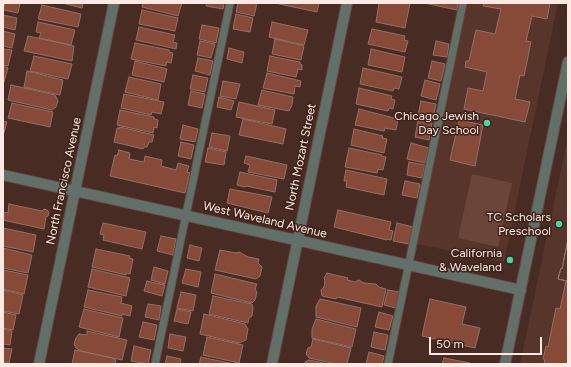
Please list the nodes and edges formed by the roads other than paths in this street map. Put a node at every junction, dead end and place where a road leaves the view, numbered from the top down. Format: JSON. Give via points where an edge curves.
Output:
{"nodes":[{"id":1,"x":114,"y":3,"type":"edge"},
{"id":2,"x":230,"y":3,"type":"edge"},
{"id":3,"x":347,"y":3,"type":"edge"},
{"id":4,"x":463,"y":3,"type":"edge"},
{"id":5,"x":568,"y":62,"type":"edge"},
{"id":6,"x":3,"y":175,"type":"edge"},
{"id":7,"x":75,"y":191,"type":"junction"},
{"id":8,"x":186,"y":216,"type":"junction"},
{"id":9,"x":297,"y":241,"type":"junction"},
{"id":10,"x":408,"y":265,"type":"junction"},
{"id":11,"x":521,"y":290,"type":"junction"},
{"id":12,"x":39,"y":364,"type":"edge"},
{"id":13,"x":155,"y":364,"type":"edge"},
{"id":14,"x":272,"y":364,"type":"edge"},
{"id":15,"x":388,"y":364,"type":"edge"},
{"id":16,"x":505,"y":364,"type":"edge"}],
"edges":[{"from":1,"to":7,"type":"street","name":"North Francisco Avenue"},
{"from":2,"to":8,"type":"lane"},
{"from":3,"to":9,"type":"street","name":"North Mozart Street"},
{"from":4,"to":10,"type":"lane"},
{"from":5,"to":11,"type":"street"},
{"from":6,"to":7,"type":"street","name":"West Waveland Avenue"},
{"from":7,"to":8,"type":"street","name":"West Waveland Avenue"},
{"from":7,"to":12,"type":"street","name":"North Francisco Avenue"},
{"from":8,"to":9,"type":"street","name":"West Waveland Avenue"},
{"from":8,"to":13,"type":"lane"},
{"from":9,"to":10,"type":"street","name":"West Waveland Avenue"},
{"from":9,"to":14,"type":"street","name":"North Mozart Street"},
{"from":10,"to":11,"type":"street","name":"West Waveland Avenue"},
{"from":10,"to":15,"type":"lane"},
{"from":11,"to":16,"type":"street"}]}
